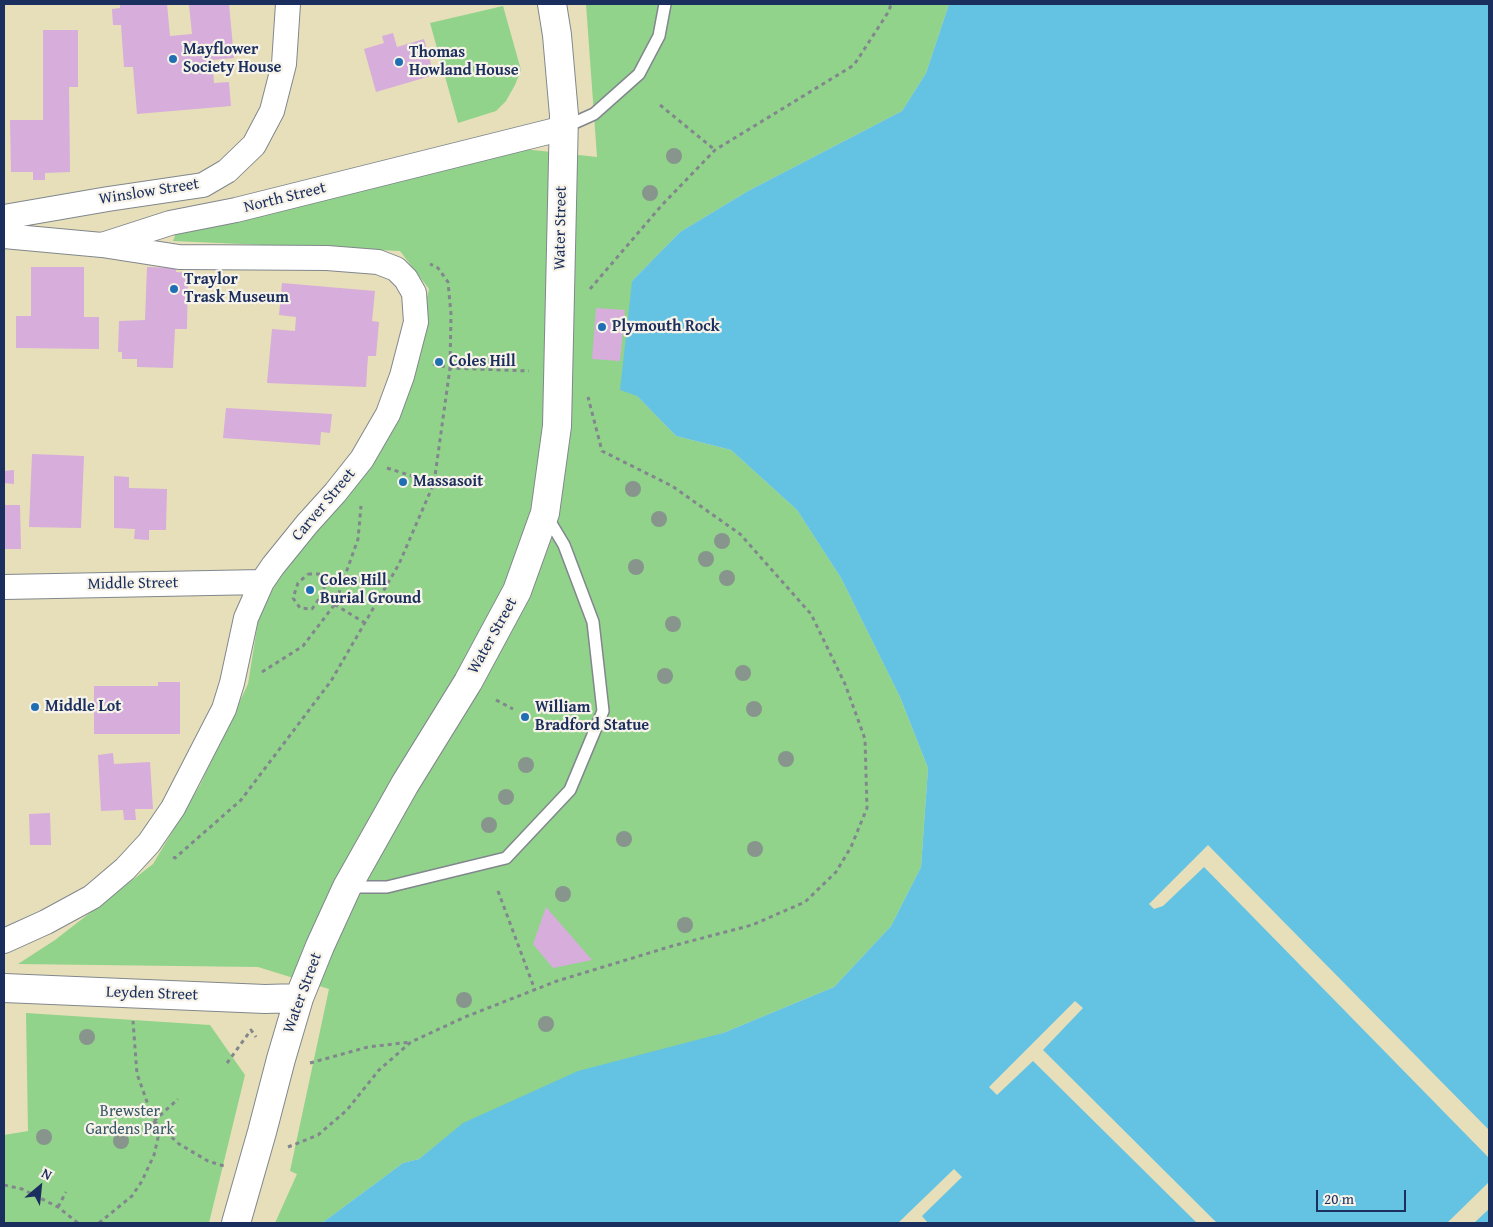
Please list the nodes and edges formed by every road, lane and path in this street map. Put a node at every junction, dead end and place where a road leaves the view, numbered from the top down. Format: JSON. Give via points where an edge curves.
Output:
{"nodes":[{"id":1,"x":288,"y":4,"type":"edge"},
{"id":2,"x":552,"y":4,"type":"edge"},
{"id":3,"x":665,"y":4,"type":"edge"},
{"id":4,"x":891,"y":4,"type":"edge"},
{"id":5,"x":660,"y":105,"type":"dead end"},
{"id":6,"x":564,"y":128,"type":"junction"},
{"id":7,"x":715,"y":150,"type":"junction"},
{"id":8,"x":4,"y":217,"type":"edge"},
{"id":9,"x":4,"y":236,"type":"edge"},
{"id":10,"x":102,"y":245,"type":"junction"},
{"id":11,"x":406,"y":278,"type":"junction"},
{"id":12,"x":588,"y":292,"type":"dead end"},
{"id":13,"x":450,"y":368,"type":"junction"},
{"id":14,"x":528,"y":371,"type":"dead end"},
{"id":15,"x":586,"y":390,"type":"dead end"},
{"id":16,"x":383,"y":466,"type":"dead end"},
{"id":17,"x":434,"y":483,"type":"junction"},
{"id":18,"x":362,"y":503,"type":"dead end"},
{"id":19,"x":545,"y":513,"type":"junction"},
{"id":20,"x":262,"y":582,"type":"junction"},
{"id":21,"x":4,"y":587,"type":"edge"},
{"id":22,"x":321,"y":596,"type":"junction"},
{"id":23,"x":335,"y":604,"type":"junction"},
{"id":24,"x":365,"y":623,"type":"junction"},
{"id":25,"x":232,"y":683,"type":"junction"},
{"id":26,"x":496,"y":700,"type":"dead end"},
{"id":27,"x":513,"y":709,"type":"dead end"},
{"id":28,"x":150,"y":843,"type":"junction"},
{"id":29,"x":347,"y":887,"type":"junction"},
{"id":30,"x":498,"y":891,"type":"dead end"},
{"id":31,"x":4,"y":941,"type":"edge"},
{"id":32,"x":4,"y":988,"type":"edge"},
{"id":33,"x":535,"y":990,"type":"junction"},
{"id":34,"x":133,"y":992,"type":"junction"},
{"id":35,"x":299,"y":998,"type":"junction"},
{"id":36,"x":411,"y":1042,"type":"junction"},
{"id":37,"x":256,"y":1045,"type":"dead end"},
{"id":38,"x":228,"y":1063,"type":"dead end"},
{"id":39,"x":304,"y":1064,"type":"dead end"},
{"id":40,"x":178,"y":1099,"type":"dead end"},
{"id":41,"x":154,"y":1121,"type":"junction"},
{"id":42,"x":285,"y":1148,"type":"dead end"},
{"id":43,"x":251,"y":1171,"type":"junction"},
{"id":44,"x":4,"y":1185,"type":"edge"},
{"id":45,"x":66,"y":1192,"type":"dead end"},
{"id":46,"x":58,"y":1207,"type":"junction"},
{"id":47,"x":78,"y":1223,"type":"edge"},
{"id":48,"x":99,"y":1223,"type":"edge"},
{"id":49,"x":236,"y":1223,"type":"edge"}],
"edges":[{"from":1,"to":8,"type":"street","name":"Winslow Street","via":[[284,64],[272,111],[254,145],[227,171],[204,185]]},
{"from":2,"to":6,"type":"main road","name":"Water Street"},
{"from":3,"to":6,"type":"lane","via":[[659,36],[639,74],[594,114]]},
{"from":4,"to":7,"type":"path","via":[[854,65]]},
{"from":5,"to":7,"type":"path"},
{"from":6,"to":10,"type":"street","name":"North Street","via":[[236,210],[170,223]]},
{"from":6,"to":19,"type":"main road","name":"Water Street","via":[[557,426]]},
{"from":7,"to":12,"type":"path","via":[[662,205]]},
{"from":9,"to":10,"type":"street","name":"North Street"},
{"from":10,"to":11,"type":"street","via":[[179,257],[327,258],[378,262],[396,269]]},
{"from":11,"to":13,"type":"path","via":[[427,262],[438,268],[448,282]]},
{"from":11,"to":20,"type":"street","name":"Carver Street","via":[[414,293],[416,322],[388,414],[362,458]]},
{"from":13,"to":14,"type":"path"},
{"from":13,"to":17,"type":"path"},
{"from":15,"to":33,"type":"path","via":[[602,451],[672,486],[740,534],[811,614],[845,684],[865,739],[867,808],[836,872],[805,902],[752,925],[557,980]]},
{"from":16,"to":17,"type":"path"},
{"from":17,"to":24,"type":"path","via":[[399,564]]},
{"from":18,"to":23,"type":"path","via":[[358,539]]},
{"from":19,"to":29,"type":"main road","name":"Water Street","via":[[518,591]]},
{"from":19,"to":29,"type":"lane","via":[[564,545],[593,622],[603,711],[570,790],[506,858],[387,887]]},
{"from":20,"to":21,"type":"street","name":"Middle Street"},
{"from":20,"to":25,"type":"street","name":"Carver Street","via":[[246,618]]},
{"from":22,"to":22,"type":"path","via":[[312,609],[300,608],[293,598],[298,583],[308,574],[320,574],[325,585]]},
{"from":22,"to":23,"type":"path"},
{"from":23,"to":24,"type":"path"},
{"from":23,"to":25,"type":"path","via":[[303,646],[256,676]]},
{"from":24,"to":28,"type":"path","via":[[331,681],[241,800],[175,858]]},
{"from":25,"to":28,"type":"street","name":"Carver Street","via":[[224,709],[173,808]]},
{"from":26,"to":27,"type":"path"},
{"from":28,"to":31,"type":"street","name":"Carver Street","via":[[92,897]]},
{"from":29,"to":35,"type":"main road","name":"Water Street"},
{"from":30,"to":33,"type":"path"},
{"from":32,"to":34,"type":"main road","name":"Leyden Street"},
{"from":33,"to":36,"type":"path"},
{"from":34,"to":35,"type":"main road","name":"Leyden Street"},
{"from":34,"to":41,"type":"path","via":[[137,1074]]},
{"from":35,"to":43,"type":"main road","name":"Water Street"},
{"from":36,"to":39,"type":"path","via":[[368,1047]]},
{"from":36,"to":42,"type":"path","via":[[379,1070],[347,1110],[318,1135]]},
{"from":37,"to":38,"type":"path","via":[[257,1038],[251,1030]]},
{"from":40,"to":41,"type":"path"},
{"from":41,"to":43,"type":"path","via":[[179,1144],[208,1161]]},
{"from":41,"to":48,"type":"path","via":[[158,1138],[142,1181],[132,1196]]},
{"from":43,"to":49,"type":"main road","name":"Water Street"},
{"from":44,"to":46,"type":"path","via":[[22,1189]]},
{"from":45,"to":46,"type":"path"},
{"from":46,"to":47,"type":"path"}]}
